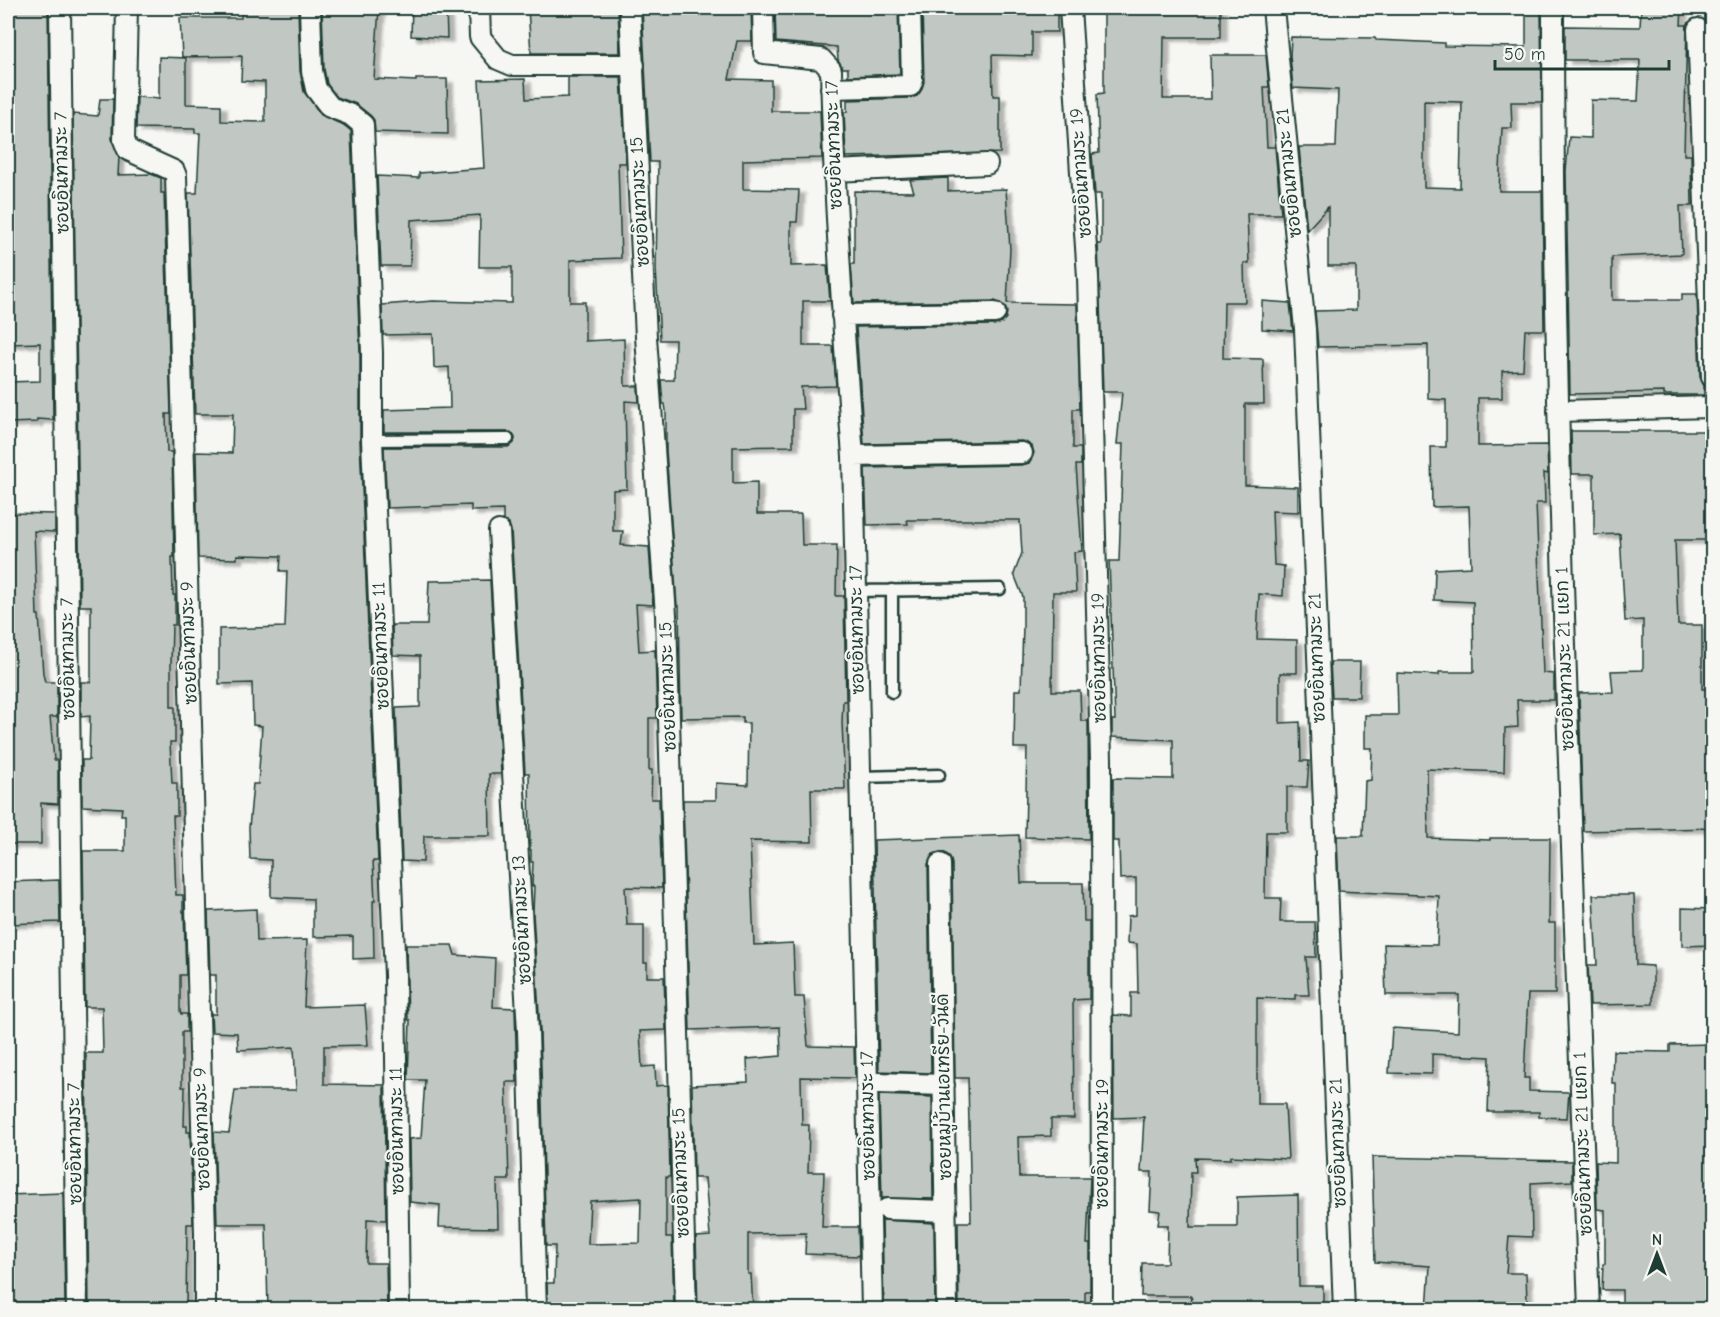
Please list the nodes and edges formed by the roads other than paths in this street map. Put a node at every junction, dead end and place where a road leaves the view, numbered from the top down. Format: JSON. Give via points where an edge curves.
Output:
{"nodes":[{"id":1,"x":60,"y":8,"type":"edge"},
{"id":2,"x":127,"y":8,"type":"edge"},
{"id":3,"x":310,"y":8,"type":"edge"},
{"id":4,"x":479,"y":8,"type":"edge"},
{"id":5,"x":630,"y":8,"type":"edge"},
{"id":6,"x":763,"y":8,"type":"edge"},
{"id":7,"x":910,"y":8,"type":"edge"},
{"id":8,"x":1070,"y":8,"type":"edge"},
{"id":9,"x":1273,"y":8,"type":"edge"},
{"id":10,"x":1553,"y":8,"type":"edge"},
{"id":11,"x":1698,"y":28,"type":"dead end"},
{"id":12,"x":634,"y":65,"type":"junction"},
{"id":13,"x":831,"y":88,"type":"junction"},
{"id":14,"x":987,"y":164,"type":"dead end"},
{"id":15,"x":834,"y":171,"type":"junction"},
{"id":16,"x":995,"y":313,"type":"dead end"},
{"id":17,"x":842,"y":315,"type":"junction"},
{"id":18,"x":1713,"y":377,"type":"edge"},
{"id":19,"x":1713,"y":407,"type":"edge"},
{"id":20,"x":1558,"y":411,"type":"junction"},
{"id":21,"x":508,"y":439,"type":"dead end"},
{"id":22,"x":372,"y":440,"type":"junction"},
{"id":23,"x":1022,"y":453,"type":"dead end"},
{"id":24,"x":853,"y":456,"type":"junction"},
{"id":25,"x":499,"y":531,"type":"dead end"},
{"id":26,"x":1000,"y":589,"type":"dead end"},
{"id":27,"x":892,"y":590,"type":"junction"},
{"id":28,"x":856,"y":591,"type":"junction"},
{"id":29,"x":892,"y":692,"type":"dead end"},
{"id":30,"x":939,"y":775,"type":"dead end"},
{"id":31,"x":860,"y":777,"type":"junction"},
{"id":32,"x":940,"y":864,"type":"dead end"},
{"id":33,"x":878,"y":1083,"type":"dead end"},
{"id":34,"x":944,"y":1085,"type":"junction"},
{"id":35,"x":887,"y":1209,"type":"dead end"},
{"id":36,"x":946,"y":1210,"type":"junction"},
{"id":37,"x":77,"y":1310,"type":"edge"},
{"id":38,"x":205,"y":1310,"type":"edge"},
{"id":39,"x":399,"y":1310,"type":"edge"},
{"id":40,"x":536,"y":1310,"type":"edge"},
{"id":41,"x":686,"y":1310,"type":"edge"},
{"id":42,"x":872,"y":1310,"type":"edge"},
{"id":43,"x":947,"y":1310,"type":"edge"},
{"id":44,"x":1102,"y":1310,"type":"edge"},
{"id":45,"x":1344,"y":1310,"type":"edge"},
{"id":46,"x":1589,"y":1310,"type":"edge"}],
"edges":[{"from":1,"to":37,"type":"street","name":"ซอยอินทามระ 7"},
{"from":2,"to":38,"type":"street","name":"ซอยอินทามระ 9","via":[[124,140],[128,150],[174,171],[176,176]]},
{"from":3,"to":22,"type":"street","name":"ซอยอินทามระ 11","via":[[316,89],[330,107],[351,115],[363,125]]},
{"from":4,"to":12,"type":"street","via":[[480,37],[498,59],[512,65]]},
{"from":5,"to":12,"type":"street","name":"ซอยอินทามระ 15"},
{"from":6,"to":13,"type":"street","name":"ซอยอินทามระ 17","via":[[764,53],[821,58],[831,70]]},
{"from":7,"to":13,"type":"street","via":[[910,86]]},
{"from":8,"to":44,"type":"street","name":"ซอยอินทามระ 19","via":[[1088,277],[1099,664]]},
{"from":9,"to":45,"type":"street","name":"ซอยอินทามระ 21","via":[[1305,329]]},
{"from":10,"to":20,"type":"street","name":"ซอยอินทามระ 21 แยก 1"},
{"from":11,"to":18,"type":"street"},
{"from":12,"to":41,"type":"street","name":"ซอยอินทามระ 15","via":[[646,337],[666,615]]},
{"from":13,"to":15,"type":"street","name":"ซอยอินทามระ 17"},
{"from":14,"to":15,"type":"street"},
{"from":15,"to":17,"type":"street","name":"ซอยอินทามระ 17"},
{"from":16,"to":17,"type":"street"},
{"from":17,"to":24,"type":"street","name":"ซอยอินทามระ 17"},
{"from":19,"to":20,"type":"street"},
{"from":20,"to":46,"type":"street","name":"ซอยอินทามระ 21 แยก 1"},
{"from":21,"to":22,"type":"lane"},
{"from":22,"to":39,"type":"street","name":"ซอยอินทามระ 11","via":[[395,975]]},
{"from":23,"to":24,"type":"street"},
{"from":24,"to":28,"type":"street","name":"ซอยอินทามระ 17"},
{"from":25,"to":40,"type":"street","name":"ซอยอินทามระ 13","via":[[528,1031]]},
{"from":26,"to":27,"type":"lane"},
{"from":27,"to":28,"type":"lane"},
{"from":27,"to":29,"type":"lane"},
{"from":28,"to":31,"type":"street","name":"ซอยอินทามระ 17"},
{"from":30,"to":31,"type":"lane"},
{"from":31,"to":42,"type":"street","name":"ซอยอินทามระ 17"},
{"from":32,"to":34,"type":"street","name":"ซอยหมู่บ้านเอเทรีย-วันดี"},
{"from":33,"to":34,"type":"street"},
{"from":34,"to":36,"type":"street","name":"ซอยหมู่บ้านเอเทรีย-วันดี"},
{"from":35,"to":36,"type":"street"},
{"from":36,"to":43,"type":"street","name":"ซอยหมู่บ้านเอเทรีย-วันดี"}]}
